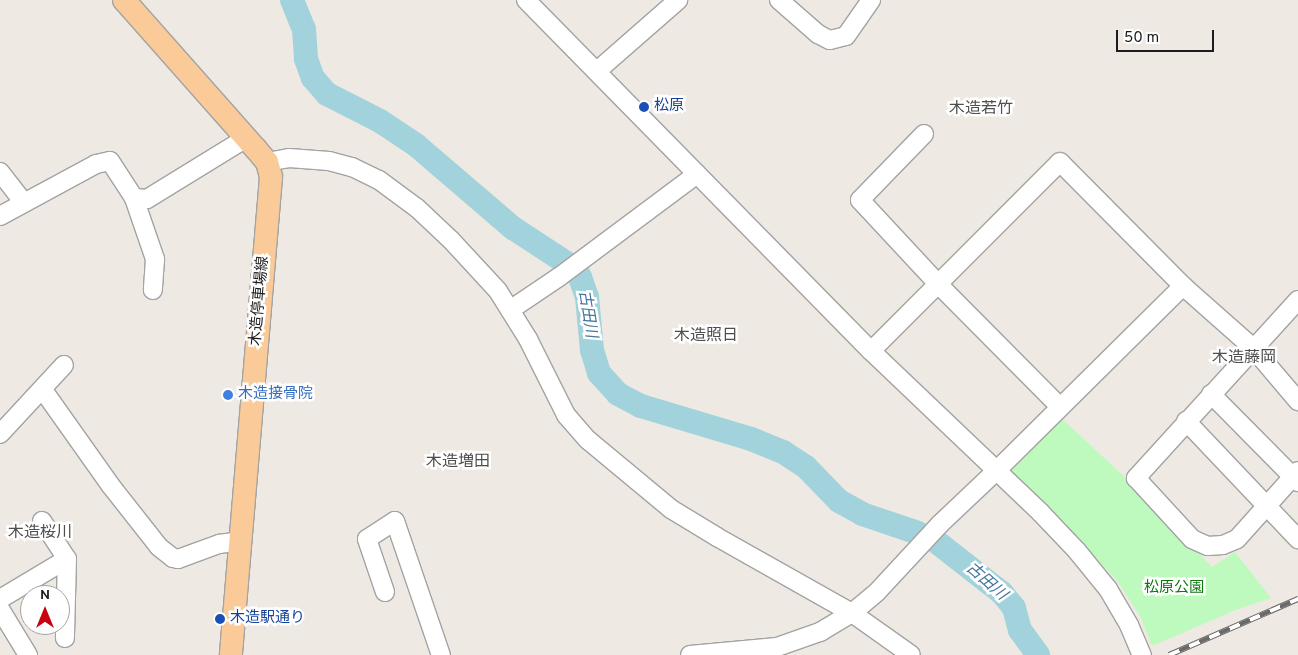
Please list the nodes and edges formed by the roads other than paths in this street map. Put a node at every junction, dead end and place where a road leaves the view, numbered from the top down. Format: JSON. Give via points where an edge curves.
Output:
{"nodes":[{"id":1,"x":124,"y":0,"type":"edge"},
{"id":2,"x":526,"y":0,"type":"edge"},
{"id":3,"x":678,"y":0,"type":"edge"},
{"id":4,"x":779,"y":0,"type":"edge"},
{"id":5,"x":871,"y":0,"type":"edge"},
{"id":6,"x":597,"y":71,"type":"junction"},
{"id":7,"x":924,"y":134,"type":"dead end"},
{"id":8,"x":246,"y":138,"type":"junction"},
{"id":9,"x":267,"y":162,"type":"junction"},
{"id":10,"x":0,"y":172,"type":"edge"},
{"id":11,"x":697,"y":174,"type":"junction"},
{"id":12,"x":134,"y":198,"type":"junction"},
{"id":13,"x":24,"y":204,"type":"junction"},
{"id":14,"x":0,"y":216,"type":"edge"},
{"id":15,"x":938,"y":284,"type":"junction"},
{"id":16,"x":1182,"y":286,"type":"junction"},
{"id":17,"x":153,"y":290,"type":"dead end"},
{"id":18,"x":1298,"y":300,"type":"edge"},
{"id":19,"x":510,"y":310,"type":"junction"},
{"id":20,"x":1253,"y":348,"type":"junction"},
{"id":21,"x":870,"y":351,"type":"junction"},
{"id":22,"x":64,"y":365,"type":"dead end"},
{"id":23,"x":43,"y":390,"type":"junction"},
{"id":24,"x":1211,"y":394,"type":"junction"},
{"id":25,"x":1298,"y":400,"type":"edge"},
{"id":26,"x":1060,"y":407,"type":"junction"},
{"id":27,"x":1186,"y":421,"type":"junction"},
{"id":28,"x":0,"y":434,"type":"edge"},
{"id":29,"x":996,"y":471,"type":"junction"},
{"id":30,"x":1296,"y":477,"type":"edge"},
{"id":31,"x":1266,"y":507,"type":"junction"},
{"id":32,"x":42,"y":521,"type":"dead end"},
{"id":33,"x":1298,"y":539,"type":"edge"},
{"id":34,"x":240,"y":541,"type":"junction"},
{"id":35,"x":67,"y":560,"type":"junction"},
{"id":36,"x":385,"y":592,"type":"dead end"},
{"id":37,"x":0,"y":599,"type":"edge"},
{"id":38,"x":0,"y":609,"type":"edge"},
{"id":39,"x":852,"y":613,"type":"junction"},
{"id":40,"x":65,"y":638,"type":"dead end"},
{"id":41,"x":720,"y":654,"type":"edge"},
{"id":42,"x":28,"y":655,"type":"edge"},
{"id":43,"x":231,"y":655,"type":"edge"},
{"id":44,"x":441,"y":655,"type":"edge"},
{"id":45,"x":690,"y":655,"type":"edge"},
{"id":46,"x":911,"y":655,"type":"edge"},
{"id":47,"x":1142,"y":655,"type":"edge"}],
"edges":[{"from":1,"to":8,"type":"main road"},
{"from":2,"to":6,"type":"street"},
{"from":3,"to":6,"type":"street"},
{"from":4,"to":5,"type":"street","via":[[818,34],[830,40],[846,36]]},
{"from":6,"to":11,"type":"street"},
{"from":7,"to":15,"type":"street","via":[[860,200]]},
{"from":8,"to":9,"type":"main road"},
{"from":8,"to":12,"type":"street","via":[[147,199]]},
{"from":9,"to":19,"type":"street","via":[[289,158],[329,161],[352,167],[379,180],[417,208],[451,240],[498,291]]},
{"from":9,"to":34,"type":"main road","name":"木造停車場線","via":[[270,176]]},
{"from":10,"to":13,"type":"street"},
{"from":11,"to":19,"type":"street"},
{"from":11,"to":21,"type":"street"},
{"from":12,"to":13,"type":"street","via":[[110,161],[96,164]]},
{"from":12,"to":17,"type":"street","via":[[155,259]]},
{"from":13,"to":14,"type":"street"},
{"from":15,"to":16,"type":"street","via":[[1060,162]]},
{"from":15,"to":21,"type":"street"},
{"from":15,"to":26,"type":"street"},
{"from":16,"to":20,"type":"street"},
{"from":16,"to":26,"type":"street"},
{"from":18,"to":20,"type":"street"},
{"from":19,"to":39,"type":"street","via":[[566,415],[588,440],[671,509]]},
{"from":20,"to":24,"type":"street"},
{"from":20,"to":25,"type":"street"},
{"from":21,"to":29,"type":"street"},
{"from":22,"to":23,"type":"street"},
{"from":23,"to":28,"type":"street"},
{"from":23,"to":34,"type":"street","via":[[111,486],[159,547],[173,558]]},
{"from":24,"to":27,"type":"street"},
{"from":24,"to":30,"type":"street"},
{"from":26,"to":29,"type":"street"},
{"from":27,"to":31,"type":"street"},
{"from":27,"to":31,"type":"street","via":[[1136,478],[1192,539],[1208,546],[1224,545],[1237,539]]},
{"from":29,"to":39,"type":"street","via":[[940,524],[877,592]]},
{"from":29,"to":47,"type":"street","via":[[1077,551],[1108,589]]},
{"from":30,"to":31,"type":"street"},
{"from":31,"to":33,"type":"street"},
{"from":32,"to":35,"type":"street"},
{"from":34,"to":43,"type":"main road","name":"木造停車場線"},
{"from":35,"to":37,"type":"street"},
{"from":35,"to":40,"type":"street"},
{"from":36,"to":44,"type":"street","via":[[367,539],[395,521]]},
{"from":38,"to":42,"type":"street"},
{"from":39,"to":41,"type":"street","via":[[820,632],[778,647]]},
{"from":39,"to":46,"type":"street"},
{"from":41,"to":45,"type":"street"}]}
